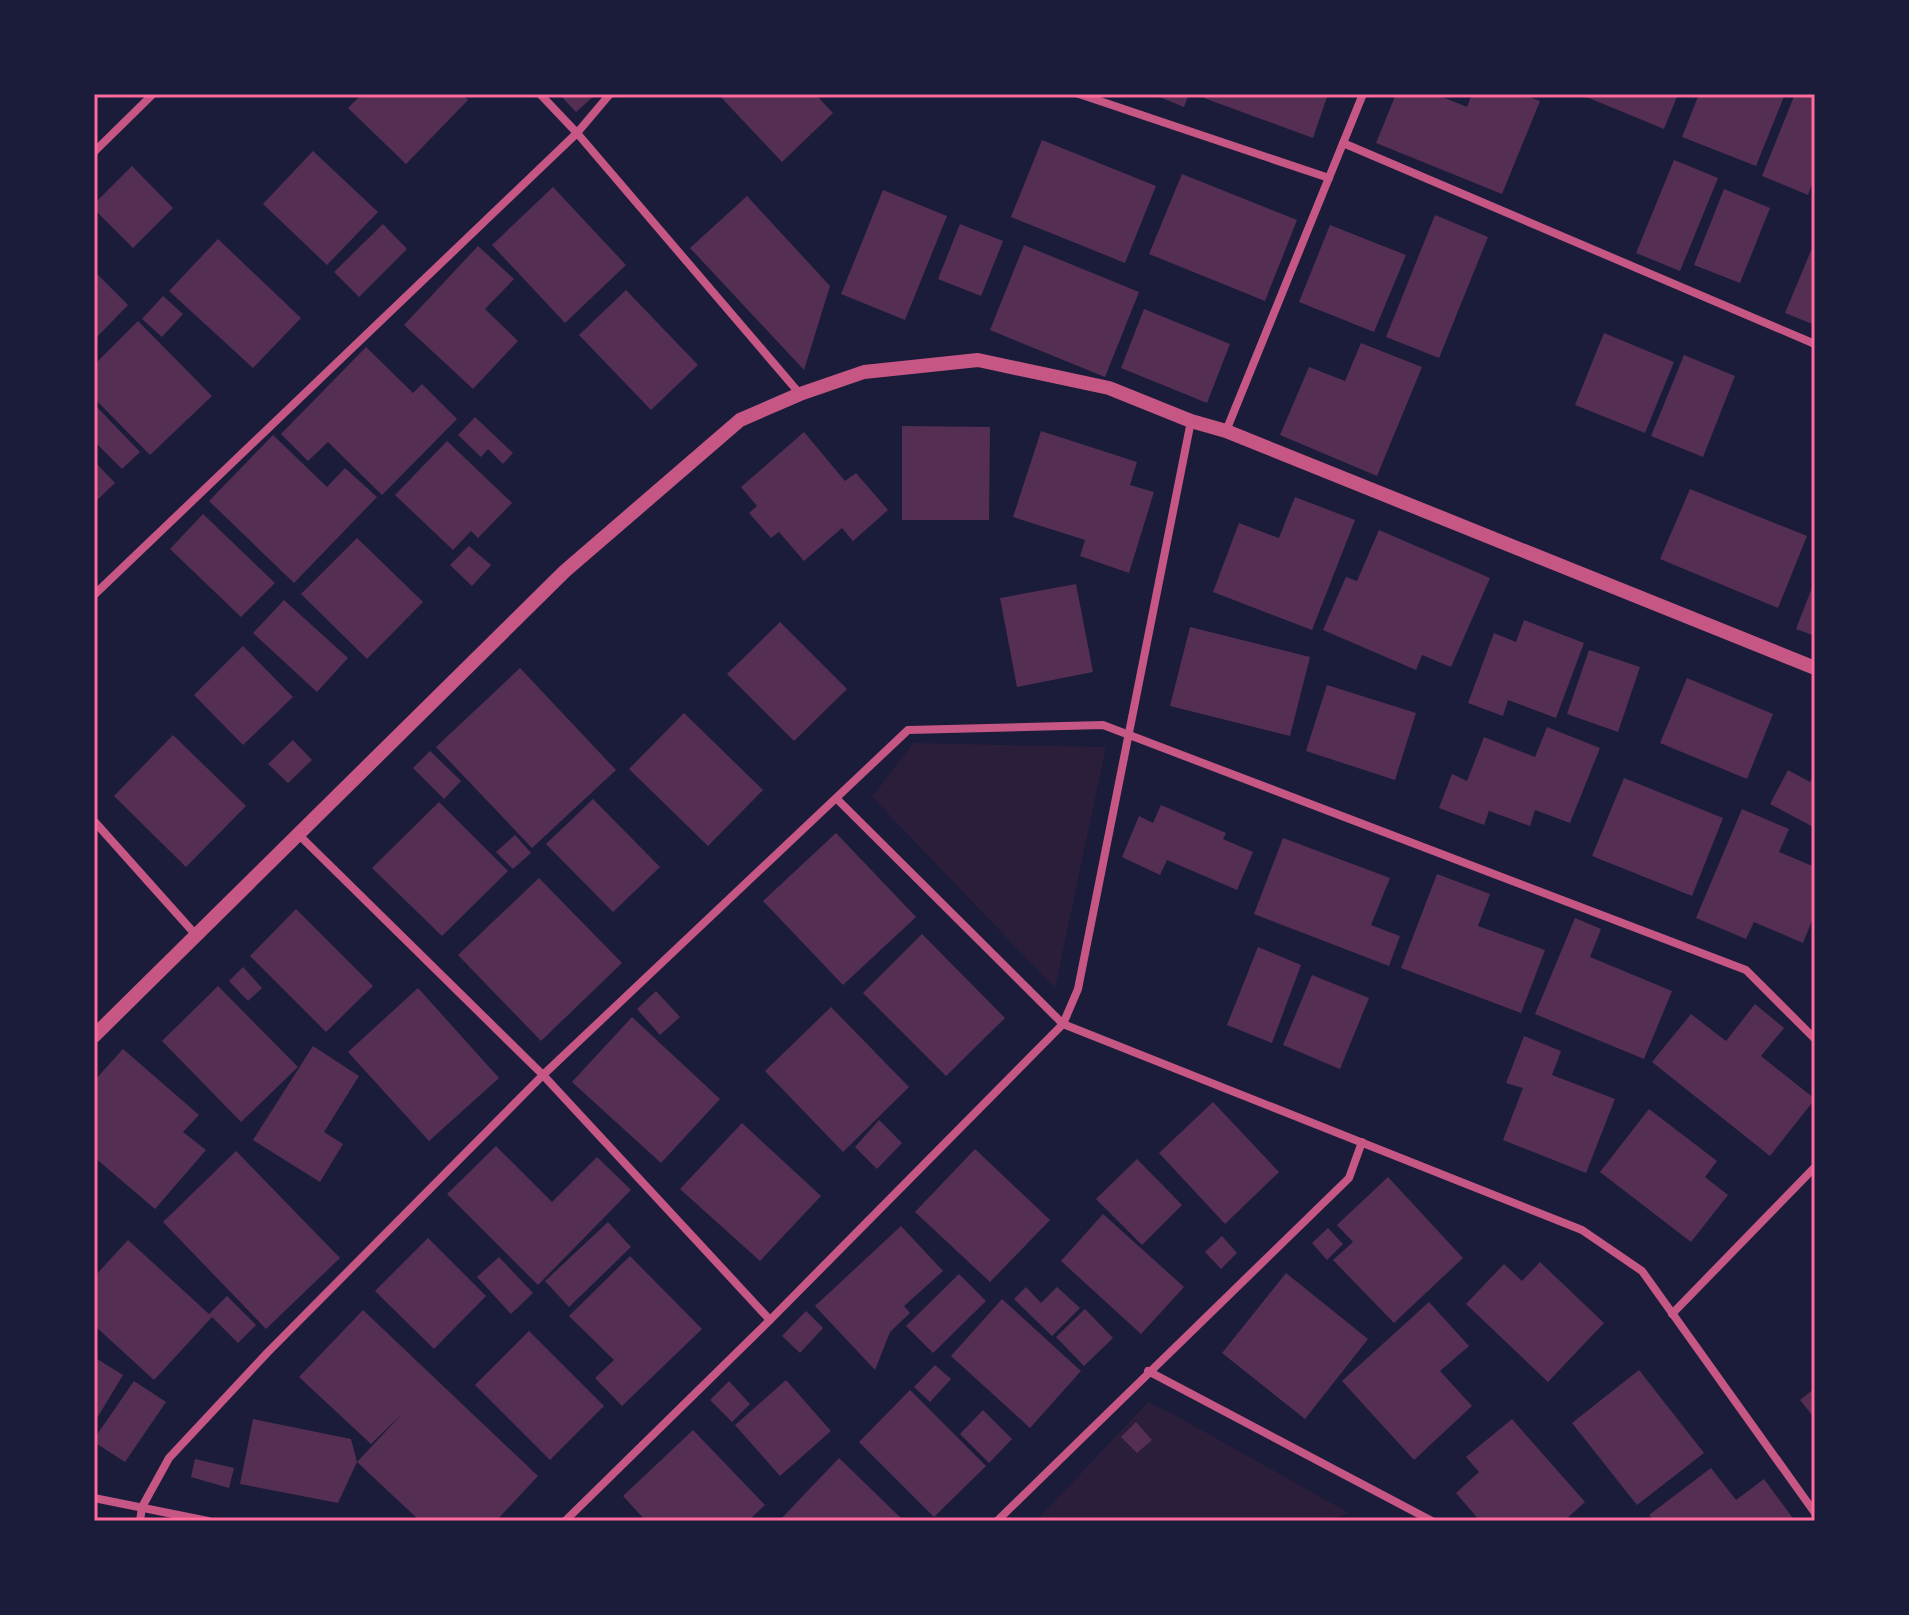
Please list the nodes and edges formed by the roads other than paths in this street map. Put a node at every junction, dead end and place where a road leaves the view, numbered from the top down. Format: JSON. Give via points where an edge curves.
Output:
{"nodes":[{"id":1,"x":153,"y":94,"type":"edge"},
{"id":2,"x":540,"y":94,"type":"edge"},
{"id":3,"x":610,"y":94,"type":"edge"},
{"id":4,"x":1079,"y":94,"type":"edge"},
{"id":5,"x":1363,"y":94,"type":"edge"},
{"id":6,"x":577,"y":133,"type":"junction"},
{"id":7,"x":1343,"y":143,"type":"junction"},
{"id":8,"x":94,"y":152,"type":"edge"},
{"id":9,"x":1329,"y":178,"type":"junction"},
{"id":10,"x":1815,"y":344,"type":"edge"},
{"id":11,"x":800,"y":394,"type":"junction"},
{"id":12,"x":1191,"y":421,"type":"junction"},
{"id":13,"x":1226,"y":431,"type":"junction"},
{"id":14,"x":94,"y":595,"type":"edge"},
{"id":15,"x":1815,"y":668,"type":"edge"},
{"id":16,"x":1128,"y":734,"type":"junction"},
{"id":17,"x":837,"y":799,"type":"junction"},
{"id":18,"x":94,"y":821,"type":"edge"},
{"id":19,"x":299,"y":835,"type":"junction"},
{"id":20,"x":195,"y":934,"type":"junction"},
{"id":21,"x":1063,"y":1024,"type":"junction"},
{"id":22,"x":94,"y":1036,"type":"edge"},
{"id":23,"x":1815,"y":1039,"type":"edge"},
{"id":24,"x":543,"y":1075,"type":"junction"},
{"id":25,"x":1362,"y":1142,"type":"junction"},
{"id":26,"x":1815,"y":1167,"type":"edge"},
{"id":27,"x":1672,"y":1314,"type":"junction"},
{"id":28,"x":770,"y":1320,"type":"junction"},
{"id":29,"x":1148,"y":1371,"type":"junction"},
{"id":30,"x":94,"y":1498,"type":"edge"},
{"id":31,"x":142,"y":1507,"type":"junction"},
{"id":32,"x":1815,"y":1513,"type":"edge"},
{"id":33,"x":1429,"y":1520,"type":"edge"},
{"id":34,"x":140,"y":1521,"type":"edge"},
{"id":35,"x":208,"y":1521,"type":"edge"},
{"id":36,"x":565,"y":1521,"type":"edge"},
{"id":37,"x":997,"y":1521,"type":"edge"}],
"edges":[{"from":1,"to":8,"type":"street"},
{"from":2,"to":6,"type":"street"},
{"from":3,"to":6,"type":"street"},
{"from":4,"to":9,"type":"street"},
{"from":5,"to":7,"type":"street"},
{"from":6,"to":11,"type":"street"},
{"from":6,"to":14,"type":"street"},
{"from":7,"to":9,"type":"street"},
{"from":7,"to":10,"type":"street"},
{"from":9,"to":13,"type":"street"},
{"from":11,"to":12,"type":"street","via":[[864,372],[978,360],[1109,388]]},
{"from":11,"to":19,"type":"street","via":[[740,420],[565,571]]},
{"from":12,"to":13,"type":"street"},
{"from":12,"to":16,"type":"street"},
{"from":13,"to":15,"type":"street"},
{"from":16,"to":17,"type":"street","via":[[1103,725],[908,730]]},
{"from":16,"to":21,"type":"street","via":[[1078,989]]},
{"from":16,"to":23,"type":"street","via":[[1746,970]]},
{"from":17,"to":21,"type":"street"},
{"from":17,"to":24,"type":"street"},
{"from":18,"to":20,"type":"street"},
{"from":19,"to":20,"type":"street"},
{"from":19,"to":24,"type":"street"},
{"from":20,"to":22,"type":"street"},
{"from":21,"to":25,"type":"street"},
{"from":21,"to":28,"type":"street"},
{"from":24,"to":28,"type":"street"},
{"from":24,"to":31,"type":"street","via":[[179,1447]]},
{"from":25,"to":27,"type":"street","via":[[1582,1230],[1642,1271]]},
{"from":25,"to":29,"type":"street","via":[[1349,1178]]},
{"from":26,"to":27,"type":"street"},
{"from":27,"to":32,"type":"street"},
{"from":28,"to":36,"type":"street"},
{"from":29,"to":33,"type":"street"},
{"from":29,"to":37,"type":"street"},
{"from":30,"to":31,"type":"street"},
{"from":31,"to":34,"type":"street"},
{"from":31,"to":35,"type":"street"}]}
